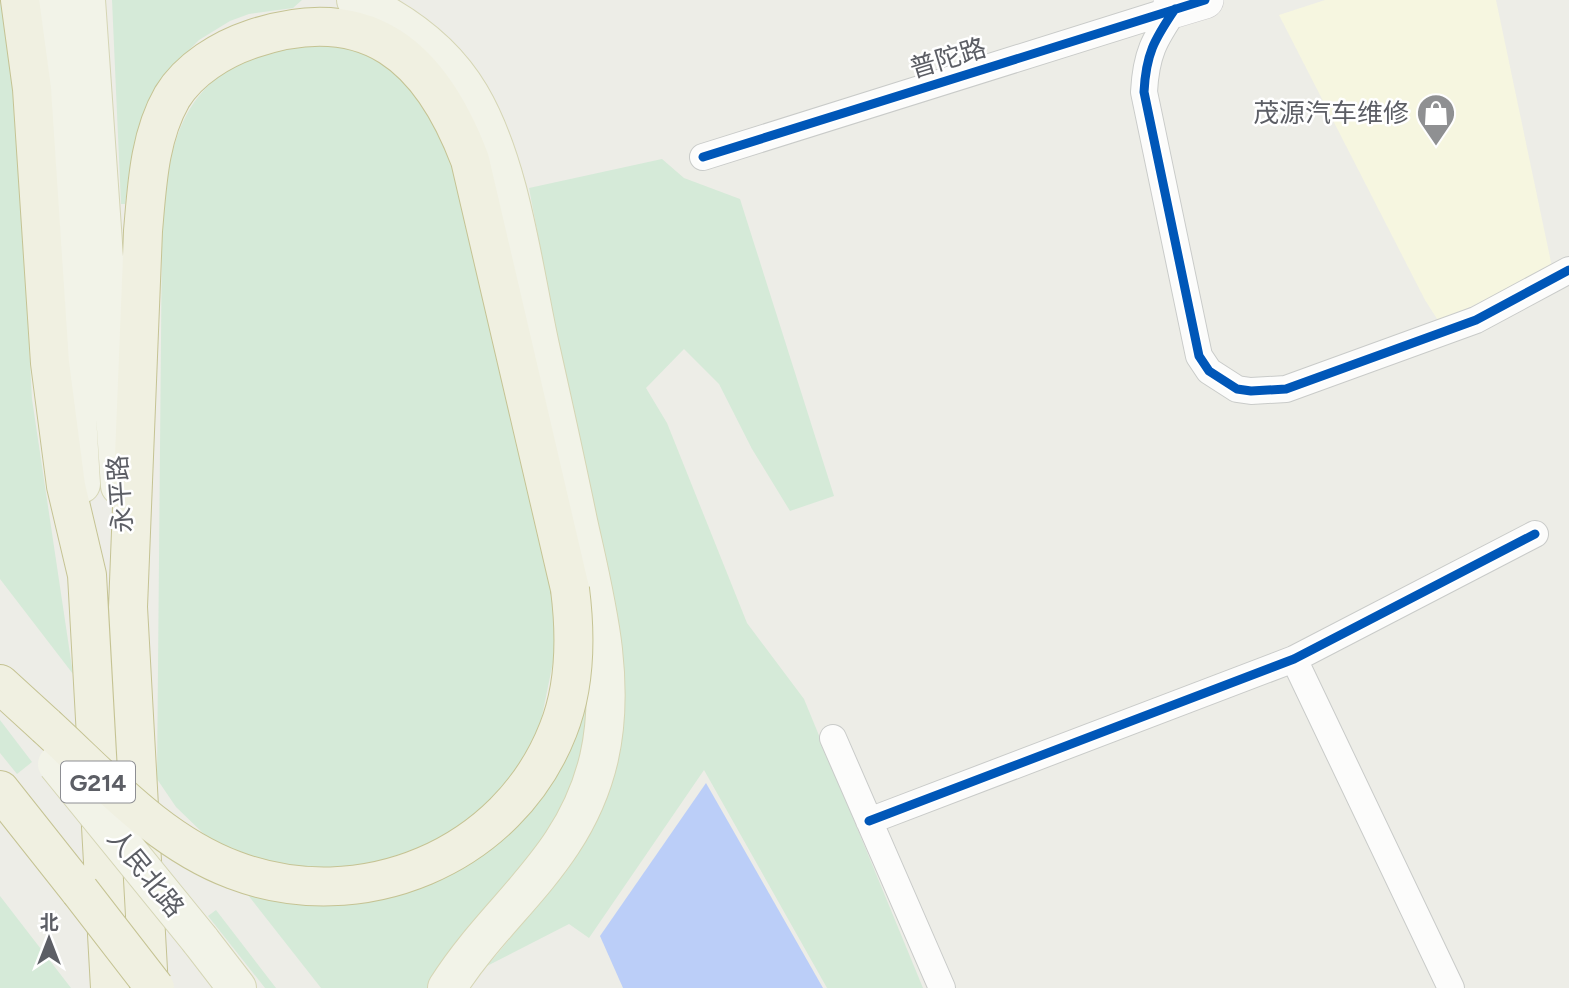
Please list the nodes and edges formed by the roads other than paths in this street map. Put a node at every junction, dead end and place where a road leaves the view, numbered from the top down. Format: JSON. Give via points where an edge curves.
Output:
{"nodes":[{"id":1,"x":20,"y":0,"type":"edge"},
{"id":2,"x":53,"y":0,"type":"edge"},
{"id":3,"x":86,"y":0,"type":"edge"},
{"id":4,"x":356,"y":0,"type":"edge"},
{"id":5,"x":1184,"y":3,"type":"edge"},
{"id":6,"x":703,"y":157,"type":"dead end"},
{"id":7,"x":1569,"y":270,"type":"edge"},
{"id":8,"x":1535,"y":534,"type":"dead end"},
{"id":9,"x":87,"y":575,"type":"junction"},
{"id":10,"x":128,"y":607,"type":"junction"},
{"id":11,"x":1294,"y":659,"type":"junction"},
{"id":12,"x":0,"y":684,"type":"edge"},
{"id":13,"x":0,"y":694,"type":"edge"},
{"id":14,"x":833,"y":738,"type":"dead end"},
{"id":15,"x":0,"y":790,"type":"edge"},
{"id":16,"x":869,"y":821,"type":"junction"},
{"id":17,"x":0,"y":831,"type":"edge"},
{"id":18,"x":73,"y":884,"type":"junction"},
{"id":19,"x":110,"y":988,"type":"edge"},
{"id":20,"x":149,"y":988,"type":"edge"},
{"id":21,"x":155,"y":988,"type":"edge"},
{"id":22,"x":237,"y":988,"type":"edge"},
{"id":23,"x":447,"y":988,"type":"edge"},
{"id":24,"x":942,"y":988,"type":"edge"},
{"id":25,"x":1451,"y":988,"type":"edge"}],
"edges":[{"from":1,"to":9,"type":"highway","via":[[32,89],[50,363],[66,486]]},
{"from":2,"to":9,"type":"main road","name":"永平路"},
{"from":3,"to":10,"type":"main road","name":"永平路"},
{"from":4,"to":23,"type":"main road","via":[[403,26],[442,59],[471,96],[491,138],[509,201],[592,581],[604,662],[601,744],[576,818],[538,877]]},
{"from":5,"to":6,"type":"street","name":"普陀路"},
{"from":5,"to":7,"type":"street","via":[[1154,40],[1146,60],[1144,92],[1199,356],[1221,381],[1251,391],[1286,388],[1476,320]]},
{"from":8,"to":11,"type":"street"},
{"from":9,"to":19,"type":"highway","name":"永平路","number":"G214"},
{"from":10,"to":12,"type":"highway","bridge":true,"via":[[143,231],[149,170],[160,124],[177,91],[213,59],[246,41],[306,26],[348,29],[389,44],[426,76],[457,127],[480,200],[570,589],[574,640],[570,687],[559,729],[535,774],[504,813],[475,838],[426,867],[354,886],[304,887],[221,866],[160,830]]},
{"from":10,"to":20,"type":"highway","name":"永平路","number":"G214"},
{"from":11,"to":16,"type":"street"},
{"from":11,"to":25,"type":"street"},
{"from":13,"to":22,"type":"main road","name":"人民北路","bridge":true},
{"from":14,"to":16,"type":"street"},
{"from":15,"to":18,"type":"highway"},
{"from":16,"to":24,"type":"street"},
{"from":17,"to":18,"type":"highway"},
{"from":18,"to":21,"type":"highway","bridge":true}]}
